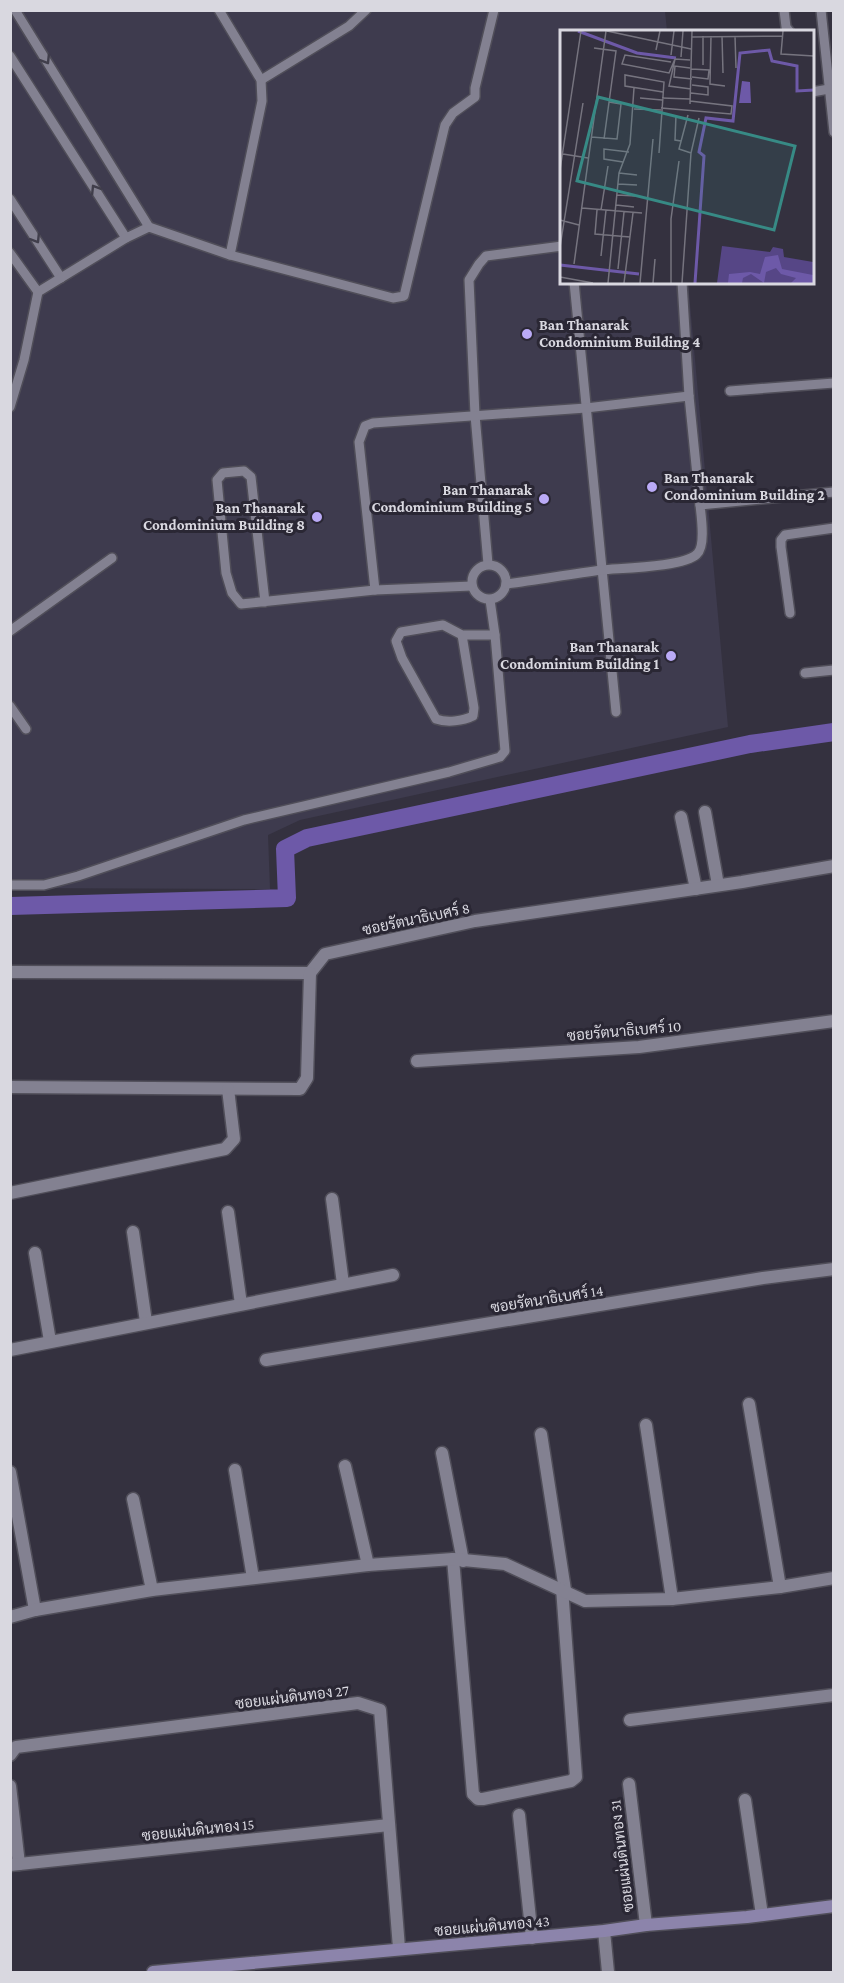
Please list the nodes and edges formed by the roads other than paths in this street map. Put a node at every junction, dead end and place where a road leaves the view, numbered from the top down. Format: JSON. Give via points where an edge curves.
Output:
{"nodes":[{"id":1,"x":15,"y":10,"type":"edge"},
{"id":2,"x":219,"y":10,"type":"edge"},
{"id":3,"x":366,"y":10,"type":"edge"},
{"id":4,"x":494,"y":10,"type":"edge"},
{"id":5,"x":784,"y":10,"type":"edge"},
{"id":6,"x":821,"y":10,"type":"edge"},
{"id":7,"x":788,"y":30,"type":"edge"},
{"id":8,"x":824,"y":33,"type":"junction"},
{"id":9,"x":814,"y":34,"type":"edge"},
{"id":10,"x":10,"y":56,"type":"edge"},
{"id":11,"x":261,"y":80,"type":"junction"},
{"id":12,"x":829,"y":89,"type":"junction"},
{"id":13,"x":814,"y":92,"type":"edge"},
{"id":14,"x":834,"y":132,"type":"edge"},
{"id":15,"x":10,"y":199,"type":"edge"},
{"id":16,"x":149,"y":227,"type":"junction"},
{"id":17,"x":126,"y":238,"type":"junction"},
{"id":18,"x":560,"y":246,"type":"edge"},
{"id":19,"x":10,"y":253,"type":"edge"},
{"id":20,"x":230,"y":255,"type":"junction"},
{"id":21,"x":61,"y":278,"type":"junction"},
{"id":22,"x":574,"y":284,"type":"edge"},
{"id":23,"x":682,"y":284,"type":"edge"},
{"id":24,"x":38,"y":292,"type":"junction"},
{"id":25,"x":15,"y":375,"type":"edge"},
{"id":26,"x":834,"y":383,"type":"edge"},
{"id":27,"x":730,"y":391,"type":"dead end"},
{"id":28,"x":689,"y":396,"type":"junction"},
{"id":29,"x":10,"y":407,"type":"edge"},
{"id":30,"x":586,"y":408,"type":"junction"},
{"id":31,"x":475,"y":415,"type":"junction"},
{"id":32,"x":834,"y":492,"type":"edge"},
{"id":33,"x":700,"y":504,"type":"junction"},
{"id":34,"x":834,"y":528,"type":"edge"},
{"id":35,"x":112,"y":558,"type":"dead end"},
{"id":36,"x":488,"y":564,"type":"junction"},
{"id":37,"x":601,"y":570,"type":"junction"},
{"id":38,"x":506,"y":584,"type":"junction"},
{"id":39,"x":472,"y":586,"type":"junction"},
{"id":40,"x":375,"y":590,"type":"junction"},
{"id":41,"x":490,"y":600,"type":"junction"},
{"id":42,"x":265,"y":602,"type":"junction"},
{"id":43,"x":790,"y":613,"type":"dead end"},
{"id":44,"x":10,"y":631,"type":"edge"},
{"id":45,"x":462,"y":635,"type":"junction"},
{"id":46,"x":495,"y":635,"type":"junction"},
{"id":47,"x":834,"y":670,"type":"edge"},
{"id":48,"x":805,"y":673,"type":"dead end"},
{"id":49,"x":10,"y":706,"type":"edge"},
{"id":50,"x":616,"y":712,"type":"dead end"},
{"id":51,"x":26,"y":729,"type":"dead end"},
{"id":52,"x":705,"y":812,"type":"dead end"},
{"id":53,"x":681,"y":816,"type":"dead end"},
{"id":54,"x":834,"y":866,"type":"edge"},
{"id":55,"x":10,"y":885,"type":"edge"},
{"id":56,"x":718,"y":885,"type":"junction"},
{"id":57,"x":696,"y":889,"type":"junction"},
{"id":58,"x":10,"y":972,"type":"edge"},
{"id":59,"x":310,"y":973,"type":"junction"},
{"id":60,"x":834,"y":1021,"type":"edge"},
{"id":61,"x":417,"y":1061,"type":"dead end"},
{"id":62,"x":10,"y":1087,"type":"edge"},
{"id":63,"x":228,"y":1089,"type":"junction"},
{"id":64,"x":10,"y":1193,"type":"edge"},
{"id":65,"x":332,"y":1199,"type":"dead end"},
{"id":66,"x":228,"y":1212,"type":"dead end"},
{"id":67,"x":133,"y":1232,"type":"dead end"},
{"id":68,"x":35,"y":1253,"type":"dead end"},
{"id":69,"x":834,"y":1269,"type":"edge"},
{"id":70,"x":393,"y":1275,"type":"dead end"},
{"id":71,"x":343,"y":1284,"type":"junction"},
{"id":72,"x":241,"y":1304,"type":"junction"},
{"id":73,"x":146,"y":1322,"type":"junction"},
{"id":74,"x":50,"y":1341,"type":"junction"},
{"id":75,"x":10,"y":1350,"type":"edge"},
{"id":76,"x":266,"y":1360,"type":"dead end"},
{"id":77,"x":749,"y":1404,"type":"dead end"},
{"id":78,"x":646,"y":1425,"type":"dead end"},
{"id":79,"x":541,"y":1434,"type":"dead end"},
{"id":80,"x":442,"y":1453,"type":"dead end"},
{"id":81,"x":345,"y":1466,"type":"dead end"},
{"id":82,"x":235,"y":1470,"type":"dead end"},
{"id":83,"x":10,"y":1472,"type":"edge"},
{"id":84,"x":133,"y":1499,"type":"dead end"},
{"id":85,"x":458,"y":1560,"type":"junction"},
{"id":86,"x":368,"y":1565,"type":"junction"},
{"id":87,"x":253,"y":1578,"type":"junction"},
{"id":88,"x":834,"y":1578,"type":"edge"},
{"id":89,"x":780,"y":1587,"type":"junction"},
{"id":90,"x":563,"y":1589,"type":"junction"},
{"id":91,"x":152,"y":1590,"type":"junction"},
{"id":92,"x":672,"y":1599,"type":"junction"},
{"id":93,"x":35,"y":1610,"type":"junction"},
{"id":94,"x":10,"y":1617,"type":"edge"},
{"id":95,"x":834,"y":1695,"type":"edge"},
{"id":96,"x":630,"y":1720,"type":"dead end"},
{"id":97,"x":10,"y":1755,"type":"edge"},
{"id":98,"x":628,"y":1784,"type":"dead end"},
{"id":99,"x":10,"y":1786,"type":"edge"},
{"id":100,"x":745,"y":1800,"type":"dead end"},
{"id":101,"x":519,"y":1815,"type":"dead end"},
{"id":102,"x":389,"y":1825,"type":"junction"},
{"id":103,"x":15,"y":1865,"type":"edge"},
{"id":104,"x":834,"y":1906,"type":"edge"},
{"id":105,"x":762,"y":1915,"type":"junction"},
{"id":106,"x":646,"y":1925,"type":"junction"},
{"id":107,"x":604,"y":1931,"type":"junction"},
{"id":108,"x":532,"y":1938,"type":"junction"},
{"id":109,"x":399,"y":1948,"type":"junction"},
{"id":110,"x":153,"y":1972,"type":"edge"},
{"id":111,"x":608,"y":1972,"type":"edge"}],
"edges":[{"from":1,"to":16,"type":"lane","one_way":true},
{"from":2,"to":11,"type":"lane"},
{"from":3,"to":11,"type":"lane","via":[[349,26]]},
{"from":4,"to":20,"type":"lane","via":[[475,97],[453,113],[446,125],[404,296],[393,298]]},
{"from":5,"to":7,"type":"lane"},
{"from":6,"to":8,"type":"lane"},
{"from":8,"to":9,"type":"lane"},
{"from":8,"to":12,"type":"lane"},
{"from":17,"to":10,"type":"lane","one_way":true},
{"from":11,"to":20,"type":"lane","via":[[262,101]]},
{"from":12,"to":13,"type":"lane"},
{"from":12,"to":14,"type":"lane"},
{"from":15,"to":21,"type":"lane","one_way":true},
{"from":16,"to":17,"type":"lane"},
{"from":16,"to":20,"type":"lane"},
{"from":17,"to":21,"type":"lane"},
{"from":18,"to":31,"type":"lane","via":[[486,256],[469,280]]},
{"from":19,"to":24,"type":"lane"},
{"from":21,"to":24,"type":"lane"},
{"from":22,"to":30,"type":"lane"},
{"from":23,"to":28,"type":"lane"},
{"from":24,"to":25,"type":"lane","via":[[24,360]]},
{"from":25,"to":29,"type":"lane"},
{"from":26,"to":27,"type":"lane"},
{"from":28,"to":30,"type":"lane"},
{"from":28,"to":33,"type":"lane"},
{"from":30,"to":31,"type":"lane"},
{"from":30,"to":37,"type":"lane"},
{"from":31,"to":36,"type":"lane"},
{"from":31,"to":40,"type":"lane","via":[[365,426],[359,442]]},
{"from":32,"to":33,"type":"lane"},
{"from":33,"to":37,"type":"lane","via":[[698,554],[653,566]]},
{"from":34,"to":43,"type":"lane","via":[[783,537]]},
{"from":35,"to":44,"type":"lane"},
{"from":36,"to":38,"type":"lane","via":[[504,572]]},
{"from":36,"to":39,"type":"lane","via":[[473,574]]},
{"from":37,"to":38,"type":"lane"},
{"from":37,"to":50,"type":"lane"},
{"from":38,"to":41,"type":"lane","via":[[501,595]]},
{"from":39,"to":40,"type":"lane"},
{"from":39,"to":41,"type":"lane","via":[[478,596]]},
{"from":40,"to":42,"type":"lane"},
{"from":41,"to":46,"type":"lane"},
{"from":42,"to":42,"type":"lane","via":[[251,477],[244,471],[223,473],[217,480],[226,573],[232,593],[241,604]]},
{"from":45,"to":45,"type":"lane","via":[[443,625],[401,632],[396,641],[407,668],[436,719],[441,721],[473,716]]},
{"from":45,"to":46,"type":"lane"},
{"from":46,"to":55,"type":"lane","via":[[505,751],[500,757],[244,819],[44,885]]},
{"from":47,"to":48,"type":"lane"},
{"from":49,"to":51,"type":"lane"},
{"from":52,"to":56,"type":"street"},
{"from":53,"to":57,"type":"street"},
{"from":54,"to":56,"type":"street","name":"ซอยรัตนาธิเบศร์ 8"},
{"from":56,"to":57,"type":"street","name":"ซอยรัตนาธิเบศร์ 8"},
{"from":57,"to":59,"type":"street","name":"ซอยรัตนาธิเบศร์ 8","via":[[475,921],[325,954]]},
{"from":58,"to":59,"type":"street"},
{"from":59,"to":63,"type":"street","via":[[308,1078],[300,1089]]},
{"from":60,"to":61,"type":"street","name":"ซอยรัตนาธิเบศร์ 10","via":[[639,1047]]},
{"from":62,"to":63,"type":"street"},
{"from":63,"to":64,"type":"street","via":[[234,1139],[225,1149]]},
{"from":65,"to":71,"type":"street"},
{"from":66,"to":72,"type":"street"},
{"from":67,"to":73,"type":"street"},
{"from":68,"to":74,"type":"street"},
{"from":69,"to":76,"type":"street","name":"ซอยรัตนาธิเบศร์ 14"},
{"from":70,"to":71,"type":"street"},
{"from":71,"to":72,"type":"street"},
{"from":72,"to":73,"type":"street"},
{"from":73,"to":74,"type":"street"},
{"from":74,"to":75,"type":"street"},
{"from":77,"to":89,"type":"street"},
{"from":78,"to":92,"type":"street"},
{"from":79,"to":90,"type":"street"},
{"from":80,"to":85,"type":"street"},
{"from":81,"to":86,"type":"street"},
{"from":82,"to":87,"type":"street"},
{"from":83,"to":93,"type":"street"},
{"from":84,"to":91,"type":"street"},
{"from":85,"to":86,"type":"street"},
{"from":85,"to":90,"type":"street","via":[[505,1564]]},
{"from":85,"to":90,"type":"street","via":[[473,1794],[483,1800],[576,1777]]},
{"from":86,"to":87,"type":"street"},
{"from":87,"to":91,"type":"street"},
{"from":88,"to":89,"type":"street"},
{"from":89,"to":92,"type":"street"},
{"from":90,"to":92,"type":"street","via":[[585,1601]]},
{"from":91,"to":93,"type":"street"},
{"from":93,"to":94,"type":"street"},
{"from":95,"to":96,"type":"street"},
{"from":97,"to":102,"type":"street","name":"ซอยแผ่นดินทอง 27","via":[[16,1747],[358,1703],[380,1710]]},
{"from":98,"to":106,"type":"street","name":"ซอยแผ่นดินทอง 31"},
{"from":99,"to":103,"type":"street"},
{"from":100,"to":105,"type":"street"},
{"from":101,"to":108,"type":"street"},
{"from":102,"to":103,"type":"street","name":"ซอยแผ่นดินทอง 15"},
{"from":102,"to":109,"type":"street","name":"ซอยแผ่นดินทอง 27"},
{"from":104,"to":105,"type":"street","name":"ซอยแผ่นดินทอง 43"},
{"from":105,"to":106,"type":"street","name":"ซอยแผ่นดินทอง 43"},
{"from":106,"to":107,"type":"street","name":"ซอยแผ่นดินทอง 43"},
{"from":107,"to":108,"type":"street","name":"ซอยแผ่นดินทอง 43"},
{"from":107,"to":111,"type":"street"},
{"from":108,"to":109,"type":"street","name":"ซอยแผ่นดินทอง 43"},
{"from":109,"to":110,"type":"street","name":"ซอยแผ่นดินทอง 43"}]}
